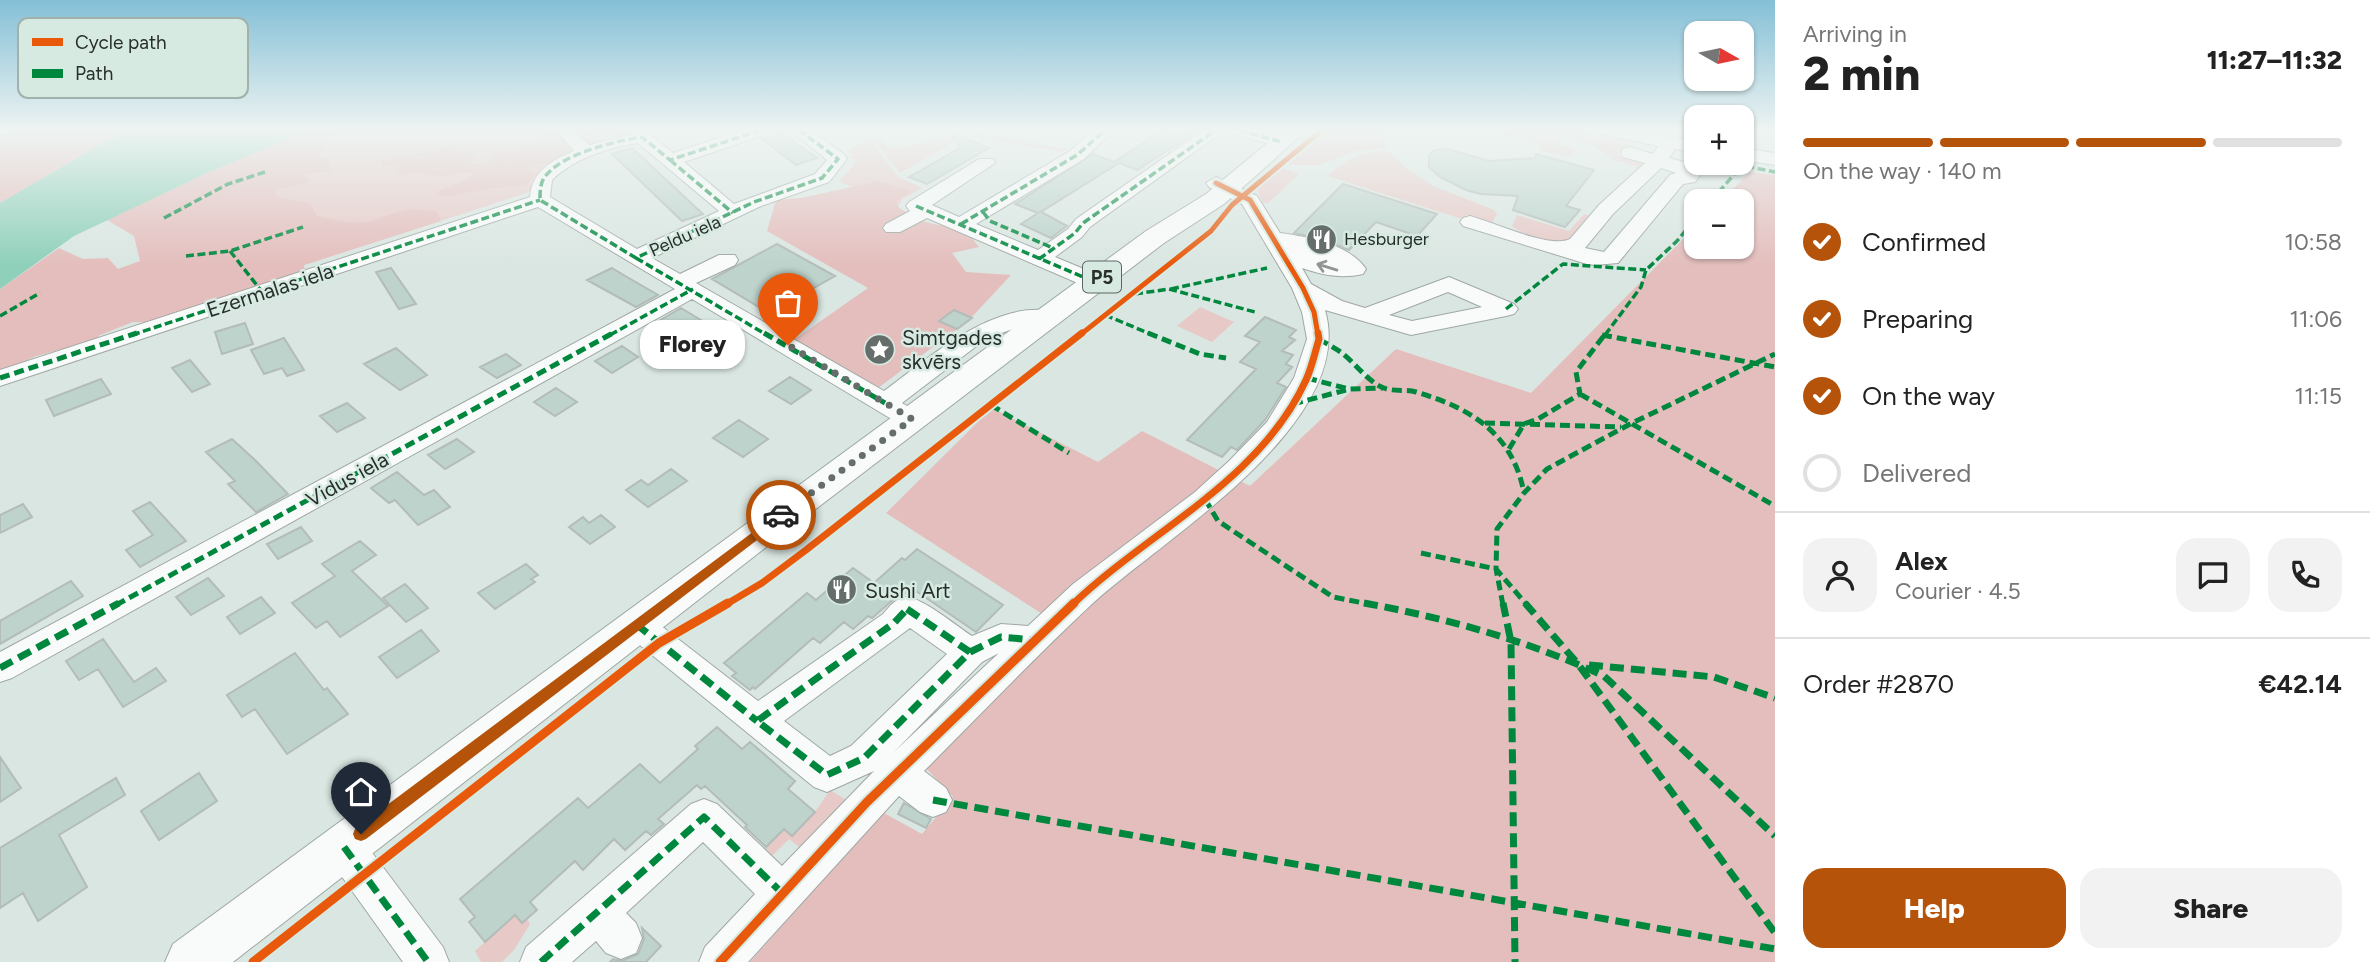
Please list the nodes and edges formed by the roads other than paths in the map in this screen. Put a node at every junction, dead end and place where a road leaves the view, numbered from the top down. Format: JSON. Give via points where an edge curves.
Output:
{"nodes":[{"id":1,"x":546,"y":175,"type":"edge"},
{"id":2,"x":688,"y":175,"type":"edge"},
{"id":3,"x":824,"y":175,"type":"edge"},
{"id":4,"x":969,"y":175,"type":"edge"},
{"id":5,"x":1044,"y":175,"type":"edge"},
{"id":6,"x":1152,"y":175,"type":"edge"},
{"id":7,"x":1243,"y":175,"type":"edge"},
{"id":8,"x":1639,"y":175,"type":"edge"},
{"id":9,"x":1690,"y":175,"type":"edge"},
{"id":10,"x":1223,"y":186,"type":"junction"},
{"id":11,"x":540,"y":200,"type":"junction"},
{"id":12,"x":922,"y":208,"type":"junction"},
{"id":13,"x":983,"y":212,"type":"junction"},
{"id":14,"x":733,"y":213,"type":"junction"},
{"id":15,"x":1469,"y":222,"type":"dead end"},
{"id":16,"x":961,"y":224,"type":"junction"},
{"id":17,"x":892,"y":228,"type":"dead end"},
{"id":18,"x":1568,"y":249,"type":"junction"},
{"id":19,"x":1046,"y":253,"type":"junction"},
{"id":20,"x":636,"y":258,"type":"junction"},
{"id":21,"x":727,"y":260,"type":"dead end"},
{"id":22,"x":1095,"y":282,"type":"junction"},
{"id":23,"x":687,"y":286,"type":"junction"},
{"id":24,"x":1303,"y":288,"type":"junction"},
{"id":25,"x":1367,"y":315,"type":"junction"},
{"id":26,"x":0,"y":378,"type":"edge"},
{"id":27,"x":898,"y":411,"type":"junction"},
{"id":28,"x":636,"y":624,"type":"junction"},
{"id":29,"x":1034,"y":640,"type":"junction"},
{"id":30,"x":970,"y":652,"type":"junction"},
{"id":31,"x":0,"y":668,"type":"edge"},
{"id":32,"x":757,"y":721,"type":"junction"},
{"id":33,"x":898,"y":773,"type":"junction"},
{"id":34,"x":933,"y":800,"type":"dead end"},
{"id":35,"x":344,"y":847,"type":"junction"},
{"id":36,"x":784,"y":894,"type":"junction"},
{"id":37,"x":191,"y":962,"type":"edge"},
{"id":38,"x":428,"y":962,"type":"edge"},
{"id":39,"x":541,"y":962,"type":"edge"},
{"id":40,"x":720,"y":962,"type":"edge"}],
"edges":[{"from":1,"to":11,"type":"street"},
{"from":2,"to":14,"type":"street"},
{"from":3,"to":14,"type":"street","name":"Peldu iela"},
{"from":4,"to":12,"type":"street"},
{"from":5,"to":13,"type":"street"},
{"from":6,"to":19,"type":"street"},
{"from":7,"to":10,"type":"main road","number":"P5"},
{"from":8,"to":18,"type":"street","via":[[1577,245]]},
{"from":9,"to":18,"type":"street","via":[[1677,179],[1610,258],[1595,259]]},
{"from":10,"to":22,"type":"main road","number":"P5","via":[[1182,210],[1156,237]]},
{"from":10,"to":24,"type":"street","via":[[1273,218],[1279,246]]},
{"from":11,"to":20,"type":"street","name":"Peldu iela"},
{"from":11,"to":26,"type":"street","name":"Ezermalas iela"},
{"from":12,"to":16,"type":"street"},
{"from":12,"to":17,"type":"street"},
{"from":13,"to":16,"type":"street"},
{"from":13,"to":19,"type":"street","via":[[990,221]]},
{"from":14,"to":20,"type":"street","name":"Peldu iela"},
{"from":15,"to":18,"type":"street"},
{"from":16,"to":19,"type":"street"},
{"from":19,"to":22,"type":"street"},
{"from":20,"to":23,"type":"street","name":"Peldu iela"},
{"from":21,"to":23,"type":"street","name":"Vidus iela"},
{"from":22,"to":27,"type":"main road","number":"P5","via":[[1049,317]]},
{"from":23,"to":27,"type":"street","name":"Peldu iela"},
{"from":23,"to":31,"type":"street","name":"Vidus iela"},
{"from":24,"to":25,"type":"street","via":[[1334,306]]},
{"from":24,"to":29,"type":"street","via":[[1319,333],[1307,378],[1276,428],[1256,453],[1205,488]]},
{"from":25,"to":25,"type":"street","via":[[1449,284],[1506,309],[1411,327]]},
{"from":27,"to":28,"type":"main road","number":"P5"},
{"from":28,"to":32,"type":"street"},
{"from":28,"to":35,"type":"main road","number":"P5"},
{"from":29,"to":30,"type":"street","via":[[1001,637]]},
{"from":29,"to":33,"type":"street"},
{"from":30,"to":32,"type":"street","via":[[907,609]]},
{"from":30,"to":32,"type":"street","via":[[864,758],[827,775]]},
{"from":33,"to":34,"type":"street"},
{"from":33,"to":36,"type":"street"},
{"from":35,"to":37,"type":"main road","number":"P5"},
{"from":35,"to":38,"type":"street"},
{"from":36,"to":39,"type":"street","via":[[704,817],[609,925]]},
{"from":36,"to":40,"type":"street"}]}
